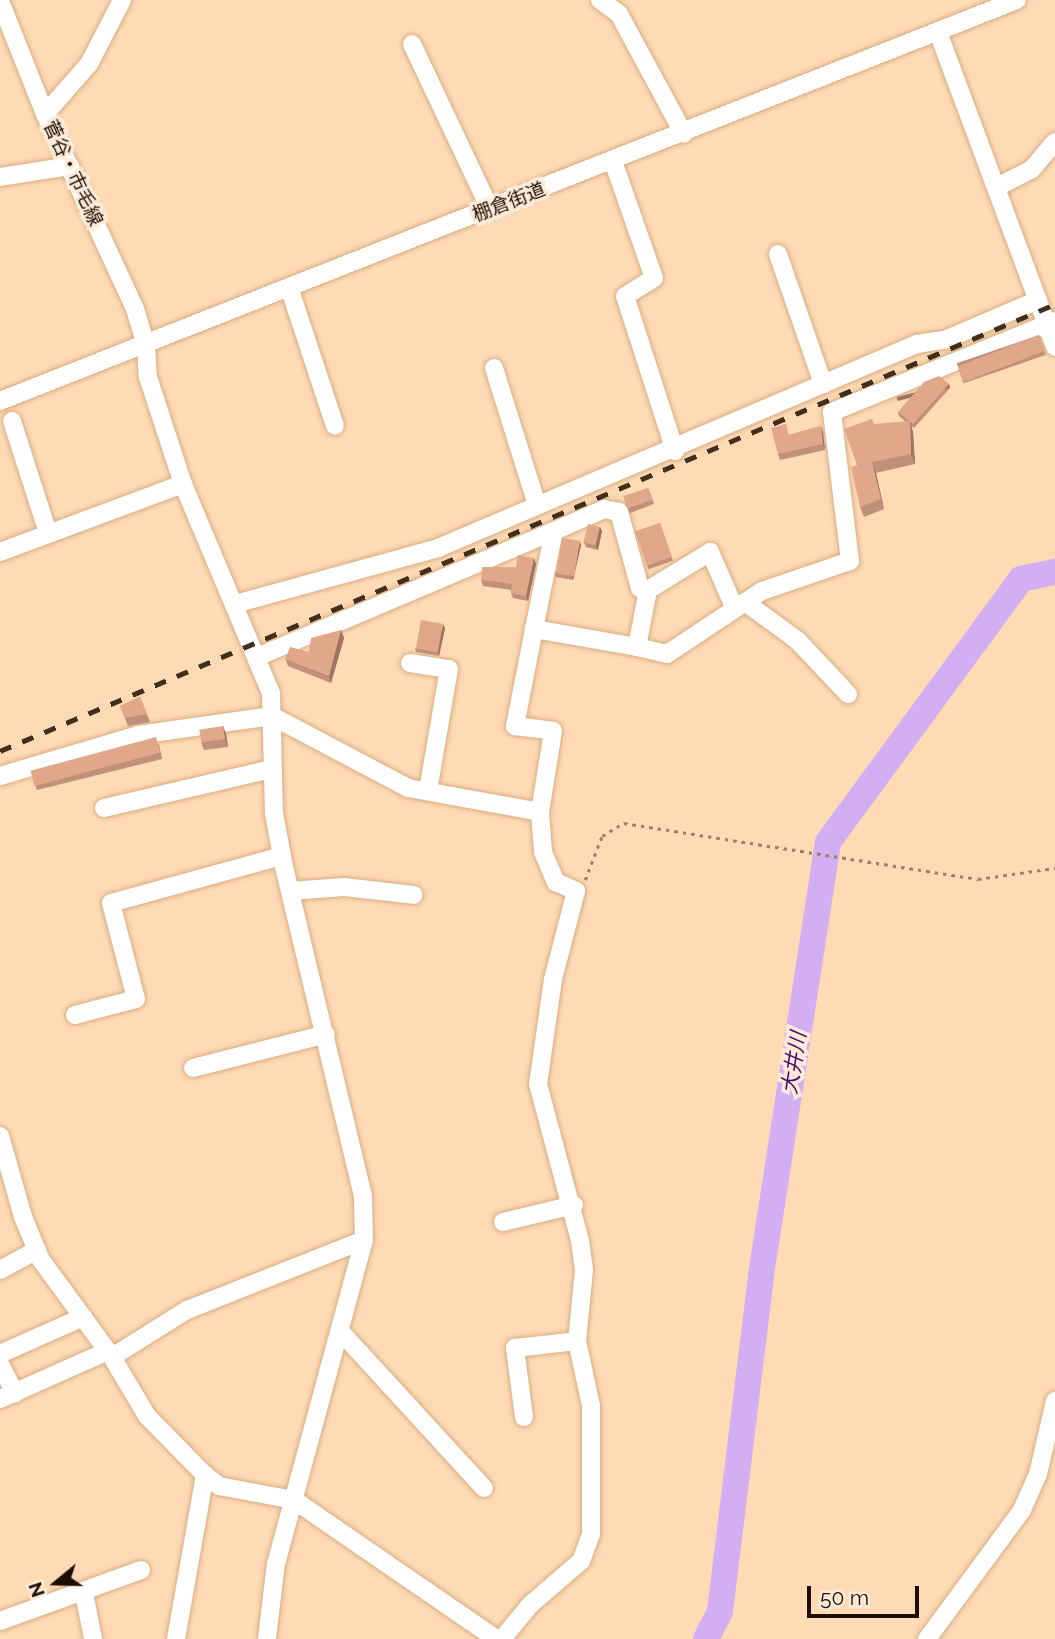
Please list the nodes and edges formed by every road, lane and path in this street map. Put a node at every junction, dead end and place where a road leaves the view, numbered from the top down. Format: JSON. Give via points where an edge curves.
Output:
{"nodes":[{"id":1,"x":122,"y":0,"type":"edge"},
{"id":2,"x":600,"y":0,"type":"edge"},
{"id":3,"x":1017,"y":0,"type":"edge"},
{"id":4,"x":0,"y":1,"type":"edge"},
{"id":5,"x":993,"y":5,"type":"edge"},
{"id":6,"x":938,"y":32,"type":"junction"},
{"id":7,"x":412,"y":44,"type":"dead end"},
{"id":8,"x":45,"y":114,"type":"junction"},
{"id":9,"x":684,"y":134,"type":"junction"},
{"id":10,"x":1055,"y":142,"type":"edge"},
{"id":11,"x":613,"y":161,"type":"junction"},
{"id":12,"x":70,"y":166,"type":"junction"},
{"id":13,"x":0,"y":177,"type":"edge"},
{"id":14,"x":997,"y":187,"type":"junction"},
{"id":15,"x":490,"y":209,"type":"junction"},
{"id":16,"x":778,"y":254,"type":"dead end"},
{"id":17,"x":289,"y":287,"type":"junction"},
{"id":18,"x":1038,"y":300,"type":"junction"},
{"id":19,"x":1051,"y":323,"type":"edge"},
{"id":20,"x":146,"y":344,"type":"junction"},
{"id":21,"x":1055,"y":346,"type":"edge"},
{"id":22,"x":494,"y":369,"type":"dead end"},
{"id":23,"x":823,"y":384,"type":"junction"},
{"id":24,"x":0,"y":401,"type":"edge"},
{"id":25,"x":12,"y":421,"type":"dead end"},
{"id":26,"x":335,"y":426,"type":"dead end"},
{"id":27,"x":675,"y":451,"type":"junction"},
{"id":28,"x":183,"y":484,"type":"junction"},
{"id":29,"x":537,"y":505,"type":"junction"},
{"id":30,"x":554,"y":531,"type":"junction"},
{"id":31,"x":48,"y":533,"type":"junction"},
{"id":32,"x":0,"y":552,"type":"edge"},
{"id":33,"x":648,"y":590,"type":"junction"},
{"id":34,"x":235,"y":604,"type":"junction"},
{"id":35,"x":740,"y":605,"type":"junction"},
{"id":36,"x":534,"y":629,"type":"junction"},
{"id":37,"x":637,"y":648,"type":"junction"},
{"id":38,"x":257,"y":657,"type":"junction"},
{"id":39,"x":410,"y":663,"type":"dead end"},
{"id":40,"x":848,"y":694,"type":"dead end"},
{"id":41,"x":272,"y":716,"type":"junction"},
{"id":42,"x":272,"y":769,"type":"junction"},
{"id":43,"x":0,"y":776,"type":"edge"},
{"id":44,"x":428,"y":791,"type":"junction"},
{"id":45,"x":104,"y":808,"type":"dead end"},
{"id":46,"x":540,"y":812,"type":"junction"},
{"id":47,"x":282,"y":856,"type":"junction"},
{"id":48,"x":1055,"y":868,"type":"edge"},
{"id":49,"x":290,"y":891,"type":"junction"},
{"id":50,"x":576,"y":891,"type":"junction"},
{"id":51,"x":414,"y":895,"type":"dead end"},
{"id":52,"x":75,"y":1015,"type":"dead end"},
{"id":53,"x":326,"y":1034,"type":"junction"},
{"id":54,"x":193,"y":1068,"type":"dead end"},
{"id":55,"x":0,"y":1136,"type":"edge"},
{"id":56,"x":574,"y":1205,"type":"junction"},
{"id":57,"x":503,"y":1222,"type":"dead end"},
{"id":58,"x":364,"y":1240,"type":"junction"},
{"id":59,"x":37,"y":1250,"type":"junction"},
{"id":60,"x":0,"y":1270,"type":"edge"},
{"id":61,"x":83,"y":1317,"type":"junction"},
{"id":62,"x":340,"y":1331,"type":"junction"},
{"id":63,"x":577,"y":1341,"type":"junction"},
{"id":64,"x":0,"y":1354,"type":"edge"},
{"id":65,"x":110,"y":1354,"type":"junction"},
{"id":66,"x":0,"y":1364,"type":"edge"},
{"id":67,"x":7,"y":1396,"type":"edge"},
{"id":68,"x":1055,"y":1401,"type":"edge"},
{"id":69,"x":524,"y":1417,"type":"dead end"},
{"id":70,"x":205,"y":1475,"type":"junction"},
{"id":71,"x":484,"y":1488,"type":"dead end"},
{"id":72,"x":294,"y":1500,"type":"junction"},
{"id":73,"x":141,"y":1570,"type":"dead end"},
{"id":74,"x":85,"y":1593,"type":"junction"},
{"id":75,"x":0,"y":1621,"type":"edge"},
{"id":76,"x":93,"y":1639,"type":"edge"},
{"id":77,"x":176,"y":1639,"type":"edge"},
{"id":78,"x":267,"y":1639,"type":"edge"},
{"id":79,"x":499,"y":1639,"type":"edge"},
{"id":80,"x":927,"y":1639,"type":"edge"}],
"edges":[{"from":1,"to":8,"type":"street","via":[[89,64]]},
{"from":2,"to":9,"type":"street","via":[[619,14]]},
{"from":3,"to":5,"type":"street","name":"棚倉街道"},
{"from":4,"to":8,"type":"street","name":"菅谷・市毛線"},
{"from":5,"to":6,"type":"street","name":"棚倉街道"},
{"from":6,"to":9,"type":"street","name":"棚倉街道"},
{"from":6,"to":14,"type":"street"},
{"from":7,"to":15,"type":"street"},
{"from":8,"to":12,"type":"street","name":"菅谷・市毛線"},
{"from":9,"to":11,"type":"street","name":"棚倉街道"},
{"from":10,"to":14,"type":"street","via":[[1032,169]]},
{"from":11,"to":15,"type":"street","name":"棚倉街道"},
{"from":11,"to":27,"type":"street","via":[[654,278],[625,296]]},
{"from":12,"to":13,"type":"street"},
{"from":12,"to":20,"type":"street","name":"菅谷・市毛線","via":[[135,309]]},
{"from":14,"to":18,"type":"street"},
{"from":15,"to":17,"type":"street","name":"棚倉街道"},
{"from":16,"to":23,"type":"street"},
{"from":17,"to":20,"type":"street","name":"棚倉街道"},
{"from":17,"to":26,"type":"street"},
{"from":18,"to":19,"type":"street"},
{"from":18,"to":23,"type":"street"},
{"from":19,"to":21,"type":"street"},
{"from":19,"to":35,"type":"street","via":[[832,412],[850,561],[762,591]]},
{"from":20,"to":24,"type":"street","name":"棚倉街道"},
{"from":20,"to":28,"type":"street","name":"菅谷・市毛線","via":[[148,377]]},
{"from":22,"to":29,"type":"street"},
{"from":23,"to":27,"type":"street"},
{"from":25,"to":31,"type":"street"},
{"from":27,"to":29,"type":"street"},
{"from":28,"to":31,"type":"street"},
{"from":28,"to":34,"type":"street","name":"菅谷・市毛線"},
{"from":29,"to":34,"type":"street","via":[[438,548]]},
{"from":30,"to":33,"type":"street","via":[[604,509],[619,512],[640,588]]},
{"from":30,"to":36,"type":"street"},
{"from":30,"to":38,"type":"street"},
{"from":31,"to":32,"type":"street"},
{"from":33,"to":35,"type":"street","via":[[710,552]]},
{"from":33,"to":37,"type":"street"},
{"from":34,"to":38,"type":"street","name":"菅谷・市毛線"},
{"from":35,"to":37,"type":"street","via":[[667,654]]},
{"from":35,"to":40,"type":"street","via":[[799,640]]},
{"from":36,"to":37,"type":"street"},
{"from":36,"to":46,"type":"street","via":[[515,726],[553,731]]},
{"from":38,"to":41,"type":"street","name":"菅谷・市毛線","via":[[271,693]]},
{"from":39,"to":44,"type":"street","via":[[449,669]]},
{"from":41,"to":42,"type":"street","name":"菅谷・市毛線"},
{"from":41,"to":43,"type":"street","via":[[138,736]]},
{"from":41,"to":44,"type":"street","via":[[408,788]]},
{"from":42,"to":45,"type":"street"},
{"from":42,"to":47,"type":"street","name":"菅谷・市毛線"},
{"from":44,"to":46,"type":"street"},
{"from":46,"to":50,"type":"street","via":[[543,852],[556,882]]},
{"from":47,"to":49,"type":"street","name":"菅谷・市毛線"},
{"from":47,"to":52,"type":"street","via":[[111,903],[136,999]]},
{"from":48,"to":50,"type":"path","via":[[978,879],[624,823],[602,836],[592,872]]},
{"from":49,"to":51,"type":"street","via":[[344,887]]},
{"from":49,"to":53,"type":"street","name":"菅谷・市毛線"},
{"from":50,"to":56,"type":"street","via":[[553,979],[538,1084]]},
{"from":53,"to":54,"type":"street"},
{"from":53,"to":58,"type":"street","name":"菅谷・市毛線","via":[[363,1197]]},
{"from":55,"to":59,"type":"street"},
{"from":56,"to":57,"type":"street"},
{"from":56,"to":63,"type":"street","via":[[584,1270]]},
{"from":58,"to":62,"type":"street","name":"菅谷・市毛線"},
{"from":58,"to":65,"type":"street","via":[[187,1310]]},
{"from":59,"to":60,"type":"street"},
{"from":59,"to":61,"type":"street"},
{"from":61,"to":64,"type":"street"},
{"from":61,"to":65,"type":"street"},
{"from":62,"to":71,"type":"street"},
{"from":62,"to":72,"type":"street","name":"菅谷・市毛線"},
{"from":63,"to":69,"type":"street","via":[[515,1348]]},
{"from":63,"to":79,"type":"street","via":[[591,1406],[591,1534],[581,1561]]},
{"from":65,"to":67,"type":"street"},
{"from":65,"to":70,"type":"street","via":[[147,1416]]},
{"from":66,"to":67,"type":"street"},
{"from":68,"to":80,"type":"street","via":[[1038,1474],[1022,1510]]},
{"from":70,"to":72,"type":"street","via":[[219,1486]]},
{"from":70,"to":77,"type":"street"},
{"from":72,"to":78,"type":"street","name":"菅谷・市毛線","via":[[276,1563]]},
{"from":72,"to":79,"type":"street"},
{"from":73,"to":74,"type":"street"},
{"from":74,"to":75,"type":"street"},
{"from":74,"to":76,"type":"street"}]}
